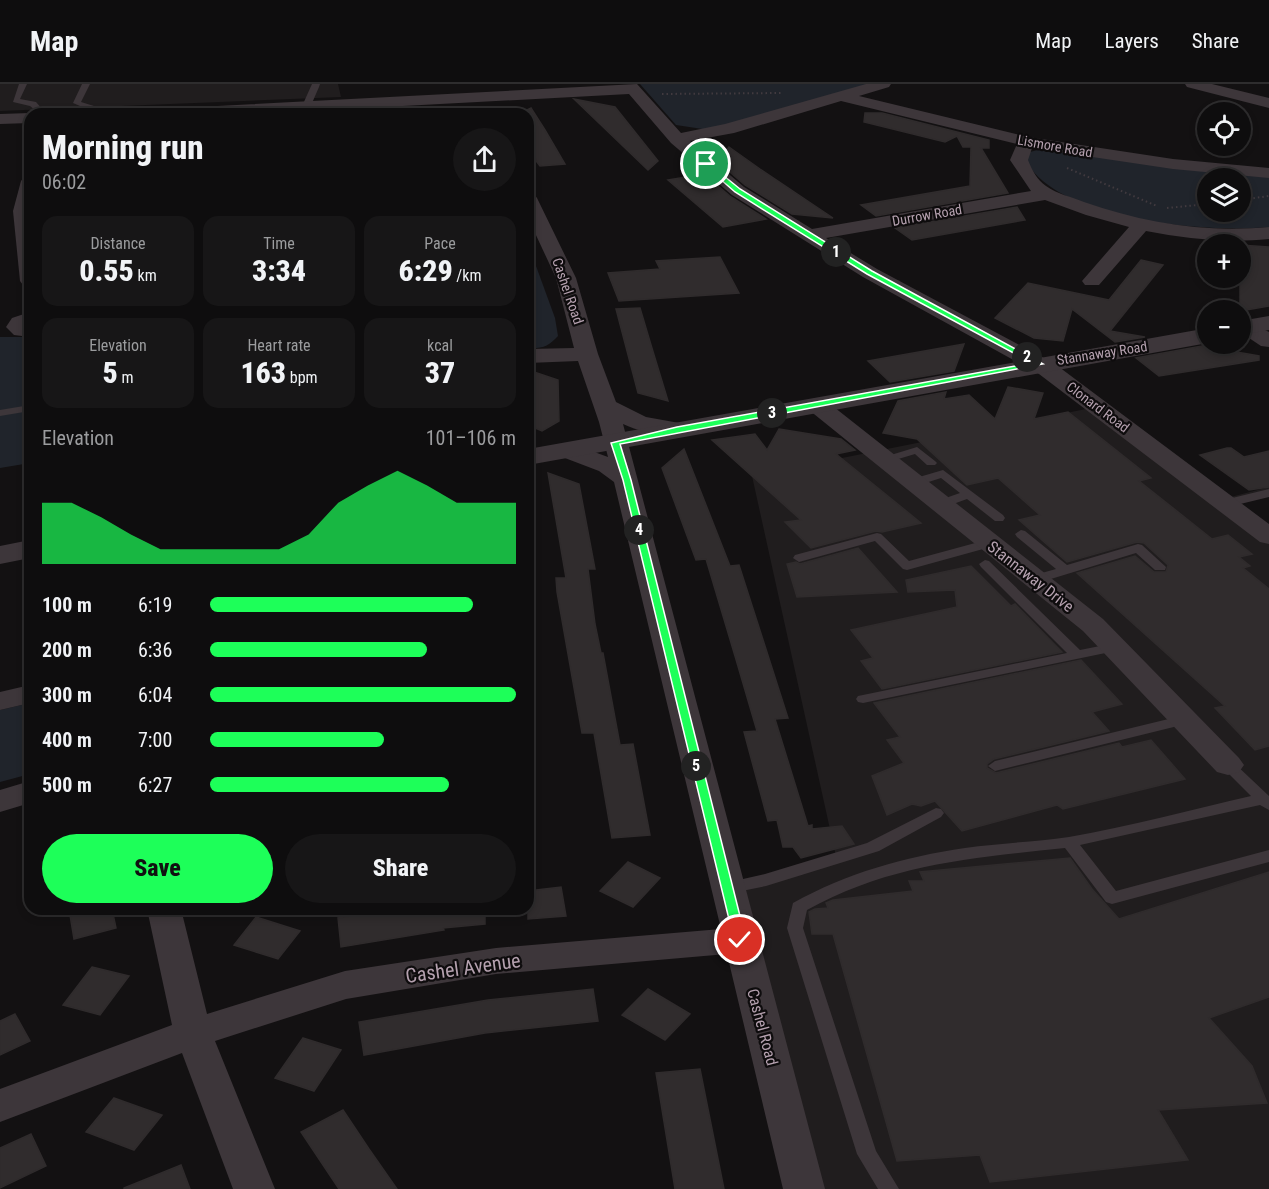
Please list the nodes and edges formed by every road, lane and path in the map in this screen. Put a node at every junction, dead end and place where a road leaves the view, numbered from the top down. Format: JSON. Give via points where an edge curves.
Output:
{"nodes":[{"id":1,"x":24,"y":84,"type":"edge"},
{"id":2,"x":86,"y":84,"type":"edge"},
{"id":3,"x":316,"y":84,"type":"edge"},
{"id":4,"x":883,"y":84,"type":"edge"},
{"id":5,"x":1192,"y":84,"type":"edge"},
{"id":6,"x":633,"y":89,"type":"edge"},
{"id":7,"x":476,"y":91,"type":"edge"},
{"id":8,"x":790,"y":93,"type":"dead end"},
{"id":9,"x":844,"y":96,"type":"junction"},
{"id":10,"x":1269,"y":103,"type":"edge"},
{"id":11,"x":37,"y":108,"type":"edge"},
{"id":12,"x":91,"y":108,"type":"edge"},
{"id":13,"x":306,"y":108,"type":"joint"},
{"id":14,"x":482,"y":108,"type":"edge"},
{"id":15,"x":24,"y":118,"type":"edge"},
{"id":16,"x":0,"y":119,"type":"edge"},
{"id":17,"x":677,"y":139,"type":"junction"},
{"id":18,"x":1025,"y":146,"type":"junction"},
{"id":19,"x":1269,"y":173,"type":"edge"},
{"id":20,"x":1047,"y":194,"type":"junction"},
{"id":21,"x":1269,"y":196,"type":"edge"},
{"id":22,"x":1251,"y":198,"type":"edge"},
{"id":23,"x":24,"y":200,"type":"edge"},
{"id":24,"x":1197,"y":205,"type":"edge"},
{"id":25,"x":1142,"y":224,"type":"junction"},
{"id":26,"x":536,"y":231,"type":"edge"},
{"id":27,"x":808,"y":235,"type":"junction"},
{"id":28,"x":1265,"y":237,"type":"edge"},
{"id":29,"x":24,"y":240,"type":"edge"},
{"id":30,"x":1092,"y":281,"type":"dead end"},
{"id":31,"x":1252,"y":326,"type":"edge"},
{"id":32,"x":1197,"y":337,"type":"edge"},
{"id":33,"x":1269,"y":341,"type":"edge"},
{"id":34,"x":587,"y":354,"type":"junction"},
{"id":35,"x":534,"y":356,"type":"edge"},
{"id":36,"x":1040,"y":364,"type":"junction"},
{"id":37,"x":817,"y":405,"type":"junction"},
{"id":38,"x":607,"y":407,"type":"junction"},
{"id":39,"x":24,"y":409,"type":"edge"},
{"id":40,"x":0,"y":412,"type":"edge"},
{"id":41,"x":677,"y":429,"type":"junction"},
{"id":42,"x":616,"y":443,"type":"junction"},
{"id":43,"x":566,"y":450,"type":"junction"},
{"id":44,"x":534,"y":456,"type":"edge"},
{"id":45,"x":922,"y":473,"type":"junction"},
{"id":46,"x":627,"y":480,"type":"junction"},
{"id":47,"x":969,"y":494,"type":"junction"},
{"id":48,"x":1269,"y":494,"type":"edge"},
{"id":49,"x":1228,"y":503,"type":"junction"},
{"id":50,"x":941,"y":504,"type":"junction"},
{"id":51,"x":999,"y":518,"type":"dead end"},
{"id":52,"x":1021,"y":534,"type":"dead end"},
{"id":53,"x":1269,"y":536,"type":"edge"},
{"id":54,"x":24,"y":550,"type":"edge"},
{"id":55,"x":987,"y":554,"type":"junction"},
{"id":56,"x":0,"y":555,"type":"edge"},
{"id":57,"x":799,"y":558,"type":"dead end"},
{"id":58,"x":1160,"y":567,"type":"dead end"},
{"id":59,"x":1065,"y":570,"type":"junction"},
{"id":60,"x":1036,"y":579,"type":"junction"},
{"id":61,"x":1115,"y":647,"type":"junction"},
{"id":62,"x":1077,"y":655,"type":"junction"},
{"id":63,"x":24,"y":695,"type":"edge"},
{"id":64,"x":863,"y":699,"type":"dead end"},
{"id":65,"x":0,"y":701,"type":"edge"},
{"id":66,"x":1185,"y":720,"type":"junction"},
{"id":67,"x":1228,"y":765,"type":"joint"},
{"id":68,"x":995,"y":766,"type":"dead end"},
{"id":69,"x":24,"y":794,"type":"edge"},
{"id":70,"x":0,"y":801,"type":"edge"},
{"id":71,"x":1266,"y":802,"type":"edge"},
{"id":72,"x":936,"y":813,"type":"dead end"},
{"id":73,"x":1069,"y":842,"type":"junction"},
{"id":74,"x":1269,"y":856,"type":"edge"},
{"id":75,"x":727,"y":888,"type":"junction"},
{"id":76,"x":165,"y":915,"type":"edge"},
{"id":77,"x":740,"y":940,"type":"junction"},
{"id":78,"x":193,"y":1033,"type":"junction"},
{"id":79,"x":0,"y":1106,"type":"edge"},
{"id":80,"x":254,"y":1189,"type":"edge"},
{"id":81,"x":804,"y":1189,"type":"edge"},
{"id":82,"x":889,"y":1189,"type":"edge"}],
"edges":[{"from":1,"to":11,"type":"lane","via":[[16,100]]},
{"from":2,"to":12,"type":"lane","via":[[77,103]]},
{"from":3,"to":13,"type":"lane"},
{"from":4,"to":9,"type":"street"},
{"from":5,"to":10,"type":"street"},
{"from":6,"to":7,"type":"street"},
{"from":6,"to":8,"type":"path"},
{"from":6,"to":17,"type":"street","name":"Clonard Road"},
{"from":7,"to":13,"type":"street"},
{"from":7,"to":14,"type":"street"},
{"from":9,"to":17,"type":"street"},
{"from":9,"to":18,"type":"street","name":"Lismore Road"},
{"from":15,"to":16,"type":"street"},
{"from":17,"to":27,"type":"street","name":"Clonard Road","via":[[738,191]]},
{"from":18,"to":19,"type":"street","name":"Lismore Road"},
{"from":18,"to":20,"type":"street","name":"Durrow Road","via":[[1019,160],[1024,171]]},
{"from":18,"to":24,"type":"path","via":[[1162,208]]},
{"from":20,"to":25,"type":"street","name":"Durrow Road"},
{"from":20,"to":27,"type":"street","name":"Durrow Road"},
{"from":21,"to":22,"type":"path"},
{"from":23,"to":29,"type":"street"},
{"from":25,"to":28,"type":"street","name":"Durrow Road"},
{"from":25,"to":30,"type":"street"},
{"from":26,"to":34,"type":"street","name":"Cashel Road","via":[[566,278]]},
{"from":27,"to":36,"type":"street","name":"Clonard Road","via":[[870,273]]},
{"from":31,"to":33,"type":"street"},
{"from":32,"to":36,"type":"street","name":"Stannaway Road"},
{"from":34,"to":35,"type":"street"},
{"from":34,"to":38,"type":"street","name":"Cashel Road"},
{"from":36,"to":37,"type":"street","name":"Stannaway Road"},
{"from":36,"to":49,"type":"street","name":"Clonard Road"},
{"from":37,"to":41,"type":"street","name":"Stannaway Road"},
{"from":37,"to":45,"type":"street","name":"Stannaway Drive","via":[[885,460]]},
{"from":38,"to":41,"type":"street","name":"Stannaway Road","via":[[640,423]]},
{"from":38,"to":42,"type":"street","name":"Cashel Road"},
{"from":39,"to":40,"type":"lane"},
{"from":41,"to":42,"type":"street","name":"Stannaway Road"},
{"from":42,"to":43,"type":"street","name":"Stannaway Road"},
{"from":42,"to":46,"type":"street","name":"Cashel Road"},
{"from":43,"to":44,"type":"street","name":"Stannaway Road"},
{"from":43,"to":46,"type":"street","via":[[608,466]]},
{"from":45,"to":47,"type":"lane","via":[[944,474]]},
{"from":45,"to":50,"type":"street","name":"Stannaway Drive"},
{"from":46,"to":75,"type":"street","name":"Cashel Road"},
{"from":47,"to":50,"type":"lane"},
{"from":47,"to":51,"type":"lane"},
{"from":48,"to":49,"type":"lane"},
{"from":49,"to":53,"type":"street","name":"Clonard Road"},
{"from":50,"to":55,"type":"street","name":"Stannaway Drive"},
{"from":52,"to":59,"type":"lane"},
{"from":54,"to":56,"type":"street"},
{"from":55,"to":57,"type":"lane","via":[[907,566],[876,537]]},
{"from":55,"to":60,"type":"street","name":"Stannaway Drive"},
{"from":55,"to":62,"type":"lane"},
{"from":58,"to":59,"type":"lane","via":[[1138,548]]},
{"from":59,"to":60,"type":"lane"},
{"from":60,"to":61,"type":"street","name":"Stannaway Drive","via":[[1093,624]]},
{"from":61,"to":62,"type":"lane"},
{"from":61,"to":66,"type":"street","name":"Stannaway Drive"},
{"from":62,"to":64,"type":"lane"},
{"from":63,"to":65,"type":"street"},
{"from":66,"to":67,"type":"street","name":"Stannaway Drive"},
{"from":66,"to":68,"type":"lane"},
{"from":67,"to":71,"type":"lane"},
{"from":69,"to":70,"type":"street"},
{"from":71,"to":73,"type":"lane"},
{"from":72,"to":75,"type":"lane","via":[[873,847]]},
{"from":73,"to":74,"type":"lane","via":[[1112,898]]},
{"from":73,"to":82,"type":"lane","via":[[959,854],[889,869],[821,893],[799,907],[795,928],[867,1154]]},
{"from":75,"to":77,"type":"street","name":"Cashel Road"},
{"from":76,"to":78,"type":"street"},
{"from":77,"to":78,"type":"street","name":"Cashel Avenue","via":[[496,961],[345,985]]},
{"from":77,"to":81,"type":"street","name":"Cashel Road"},
{"from":78,"to":79,"type":"street","name":"Cashel Avenue"},
{"from":78,"to":80,"type":"street"}]}
